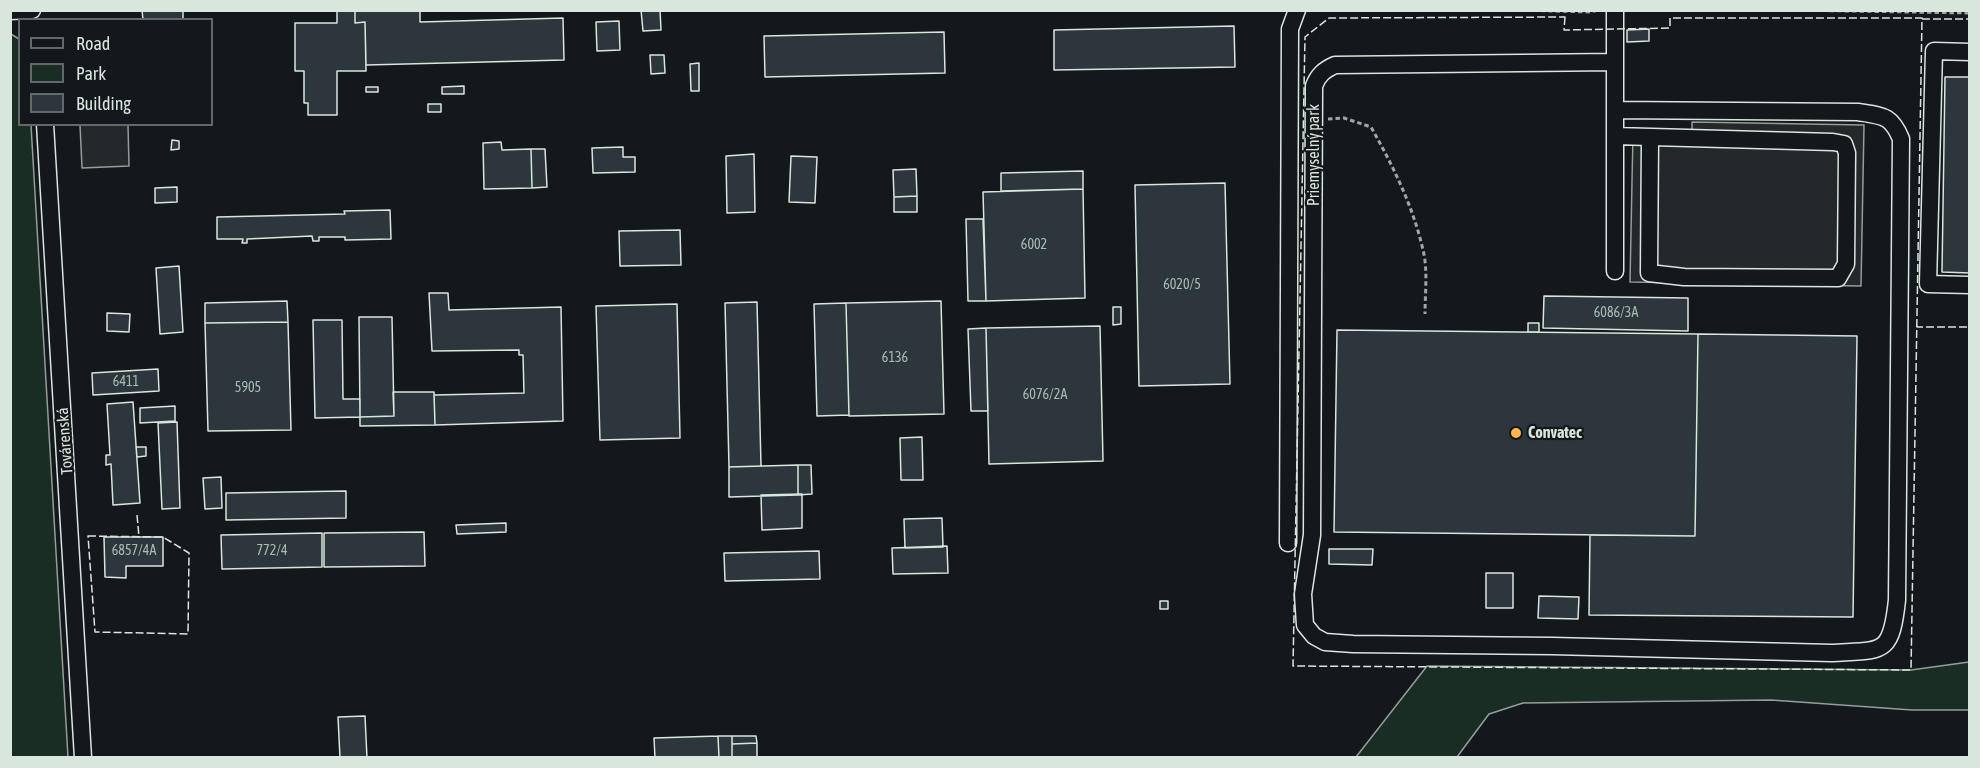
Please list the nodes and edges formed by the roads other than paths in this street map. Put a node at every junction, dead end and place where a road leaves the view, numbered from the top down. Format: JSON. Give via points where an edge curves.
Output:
{"nodes":[{"id":1,"x":32,"y":10,"type":"edge"},
{"id":2,"x":1297,"y":10,"type":"edge"},
{"id":3,"x":1615,"y":10,"type":"edge"},
{"id":4,"x":10,"y":11,"type":"edge"},
{"id":5,"x":1970,"y":52,"type":"edge"},
{"id":6,"x":1615,"y":62,"type":"junction"},
{"id":7,"x":1615,"y":110,"type":"junction"},
{"id":8,"x":45,"y":126,"type":"edge"},
{"id":9,"x":1615,"y":136,"type":"junction"},
{"id":10,"x":1650,"y":138,"type":"junction"},
{"id":11,"x":1615,"y":271,"type":"dead end"},
{"id":12,"x":1970,"y":285,"type":"edge"},
{"id":13,"x":1288,"y":543,"type":"dead end"},
{"id":14,"x":83,"y":758,"type":"edge"}],
"edges":[{"from":1,"to":4,"type":"street"},
{"from":2,"to":13,"type":"street","name":"Priemyselný park","via":[[1290,29]]},
{"from":3,"to":6,"type":"street"},
{"from":5,"to":12,"type":"street","via":[[1934,51],[1928,284]]},
{"from":6,"to":7,"type":"street"},
{"from":6,"to":7,"type":"street","name":"Priemyselný park","via":[[1335,65],[1317,78],[1312,535],[1303,594],[1305,625],[1314,636],[1325,642],[1353,644],[1832,653],[1876,651],[1888,640],[1897,600],[1900,140],[1895,125],[1881,115],[1858,112]]},
{"from":7,"to":9,"type":"street"},
{"from":8,"to":14,"type":"street","name":"Továrenská"},
{"from":9,"to":10,"type":"street"},
{"from":9,"to":11,"type":"street"},
{"from":10,"to":10,"type":"street","via":[[1844,144],[1846,264],[1838,278],[1684,277],[1649,273]]}]}
